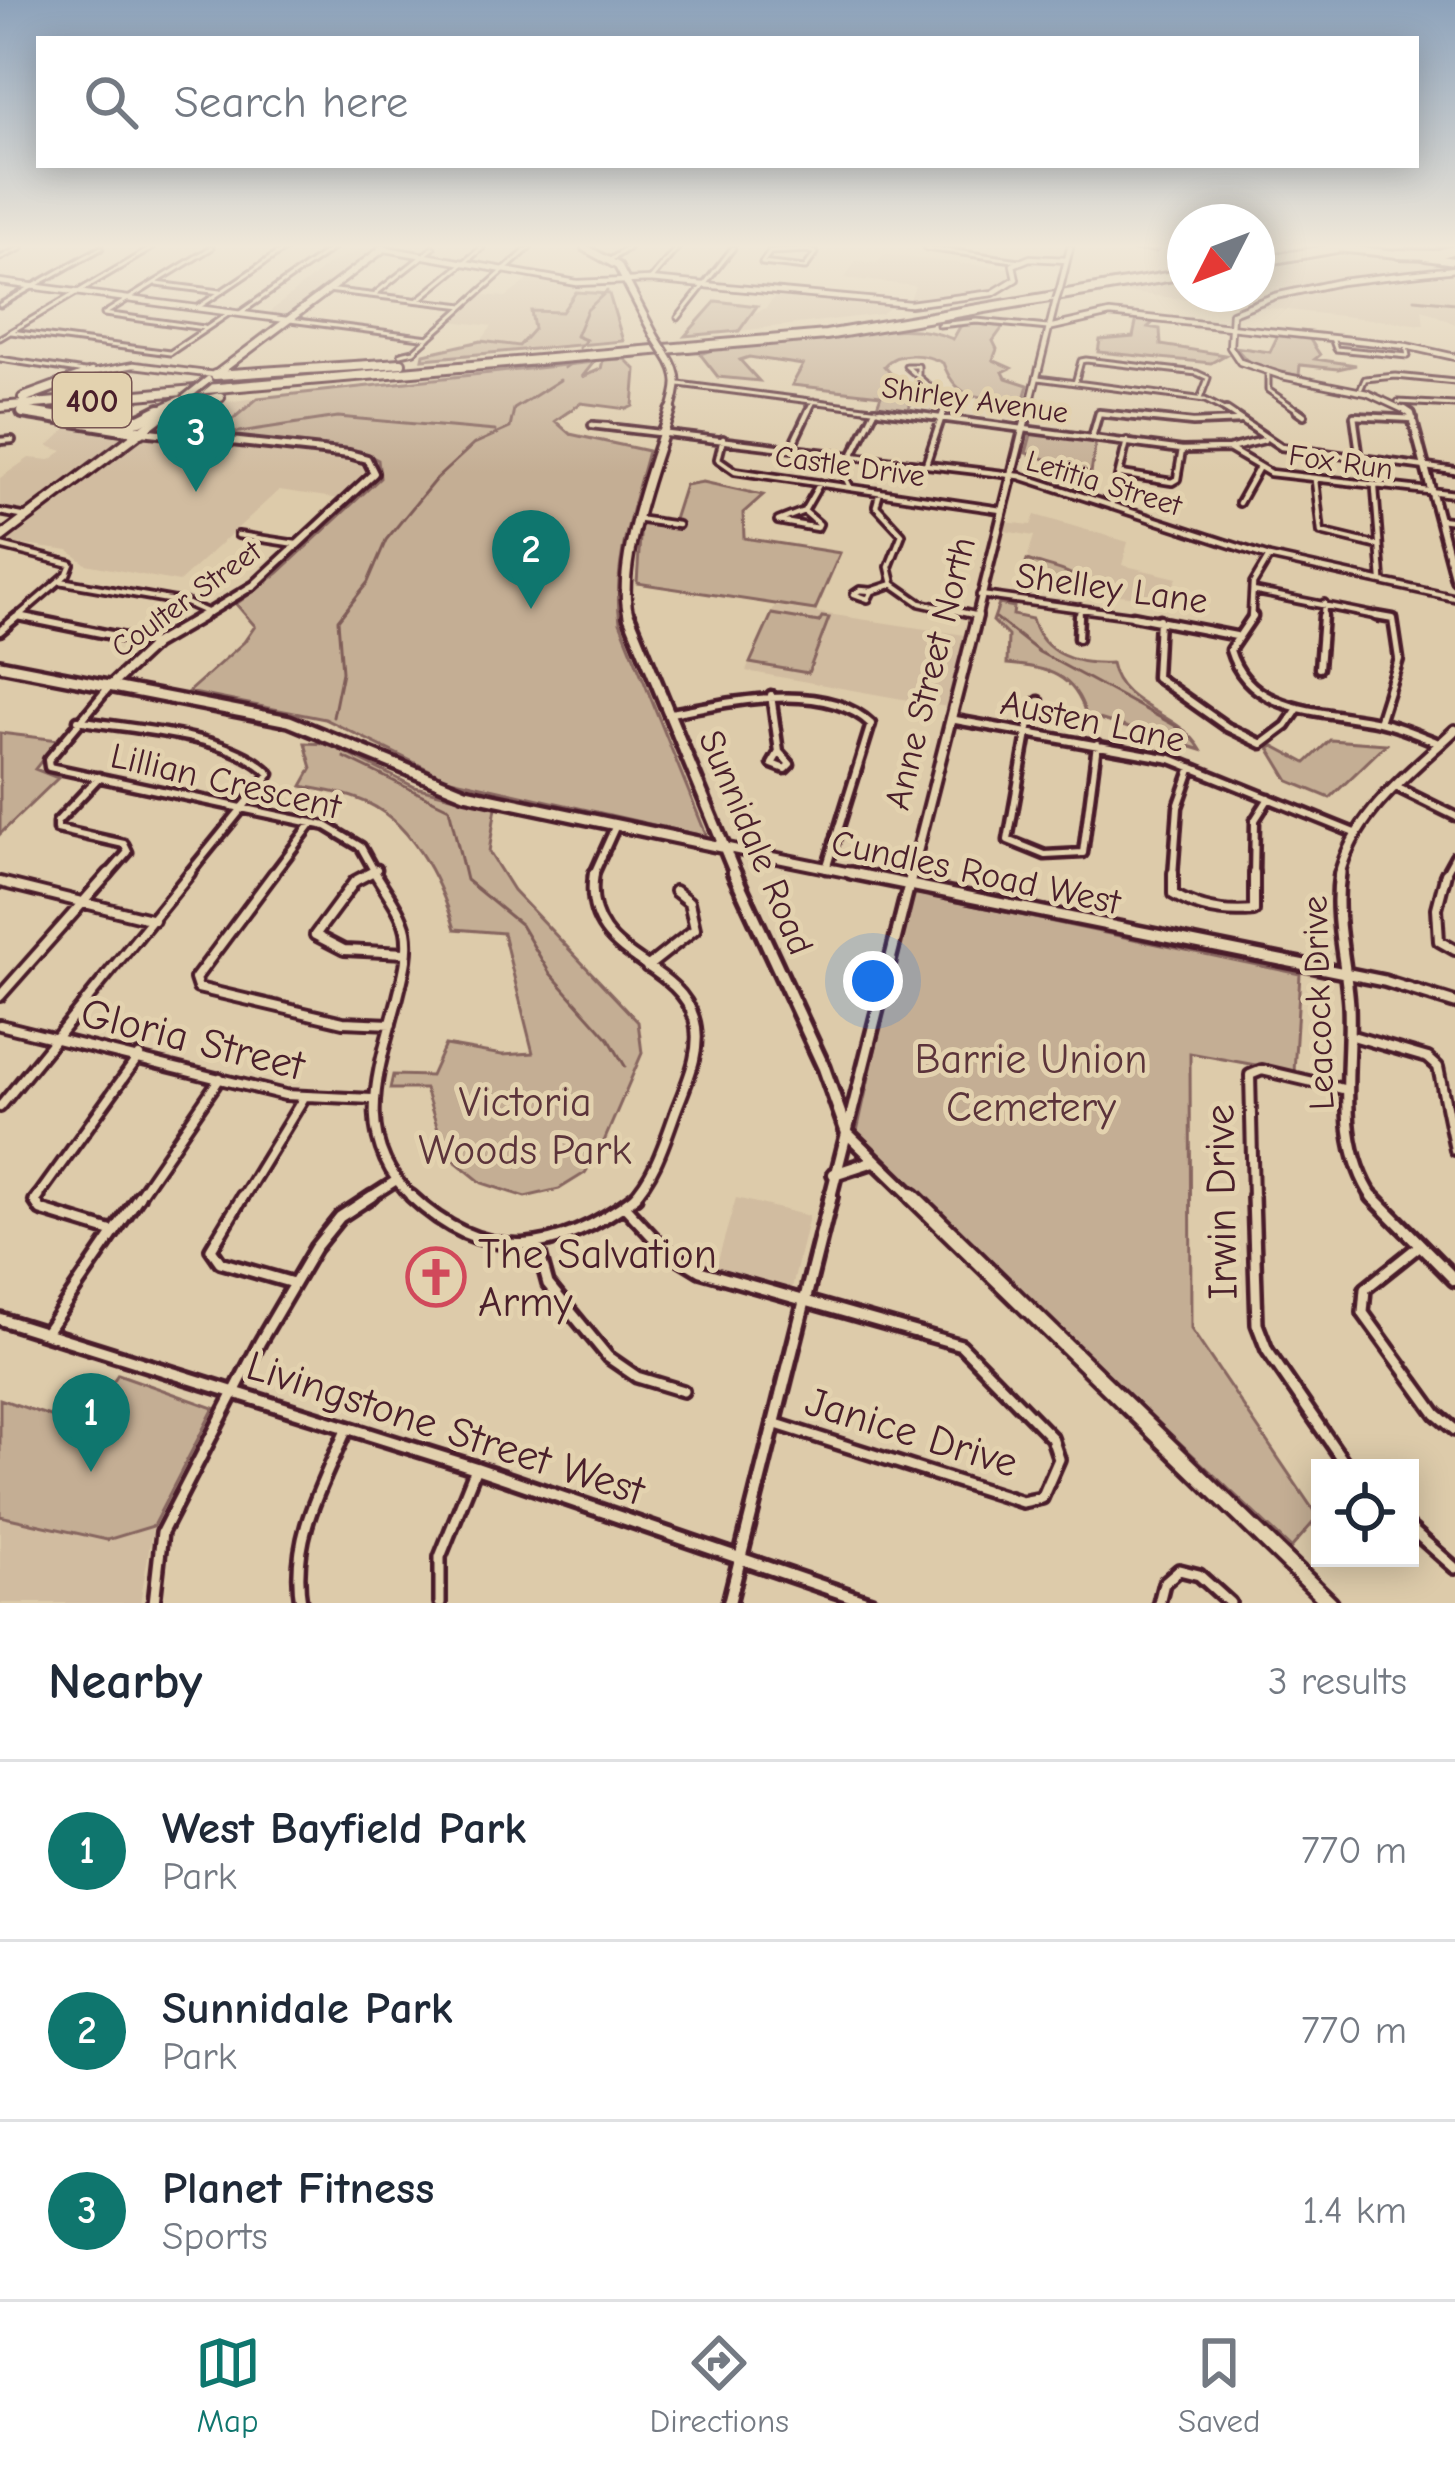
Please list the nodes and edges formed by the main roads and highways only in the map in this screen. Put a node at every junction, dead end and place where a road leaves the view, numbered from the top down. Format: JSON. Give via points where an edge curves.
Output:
{"nodes":[{"id":1,"x":283,"y":323,"type":"edge"},
{"id":2,"x":647,"y":323,"type":"edge"},
{"id":3,"x":850,"y":323,"type":"edge"},
{"id":4,"x":899,"y":323,"type":"edge"},
{"id":5,"x":547,"y":353,"type":"junction"},
{"id":6,"x":439,"y":369,"type":"junction"},
{"id":7,"x":91,"y":373,"type":"road end"},
{"id":8,"x":211,"y":378,"type":"junction"},
{"id":9,"x":184,"y":395,"type":"junction"},
{"id":10,"x":0,"y":406,"type":"edge"},
{"id":11,"x":172,"y":407,"type":"junction"},
{"id":12,"x":141,"y":430,"type":"junction"},
{"id":13,"x":0,"y":542,"type":"edge"},
{"id":14,"x":1,"y":666,"type":"edge"},
{"id":15,"x":711,"y":822,"type":"junction"},
{"id":16,"x":678,"y":839,"type":"junction"},
{"id":17,"x":722,"y":847,"type":"junction"},
{"id":18,"x":874,"y":1161,"type":"junction"},
{"id":19,"x":834,"y":1174,"type":"road end"},
{"id":20,"x":1330,"y":1603,"type":"edge"}],
"edges":[{"from":1,"to":8,"type":"main road"},
{"from":2,"to":15,"type":"main road","name":"Sunnidale Road","bridge":true,"via":[[679,384],[636,519],[625,605]]},
{"from":3,"to":5,"type":"highway","number":"400"},
{"from":4,"to":6,"type":"highway","number":"400"},
{"from":5,"to":8,"type":"highway"},
{"from":5,"to":10,"type":"highway","number":"400"},
{"from":6,"to":9,"type":"highway","number":"400"},
{"from":6,"to":11,"type":"highway"},
{"from":7,"to":10,"type":"highway"},
{"from":8,"to":9,"type":"main road","bridge":true},
{"from":9,"to":9,"type":"highway","via":[[140,421],[105,416],[127,401]]},
{"from":9,"to":10,"type":"highway","number":"400"},
{"from":9,"to":11,"type":"main road"},
{"from":10,"to":12,"type":"highway"},
{"from":11,"to":12,"type":"main road"},
{"from":12,"to":13,"type":"main road"},
{"from":14,"to":16,"type":"main road","name":"Cundles Road West","via":[[289,721],[465,793]]},
{"from":15,"to":16,"type":"main road"},
{"from":15,"to":17,"type":"main road","name":"Sunnidale Road"},
{"from":16,"to":17,"type":"main road","name":"Cundles Road West"},
{"from":17,"to":18,"type":"main road","name":"Sunnidale Road","via":[[847,1133]]},
{"from":18,"to":19,"type":"main road"},
{"from":18,"to":20,"type":"main road","name":"Sunnidale Road"}]}
